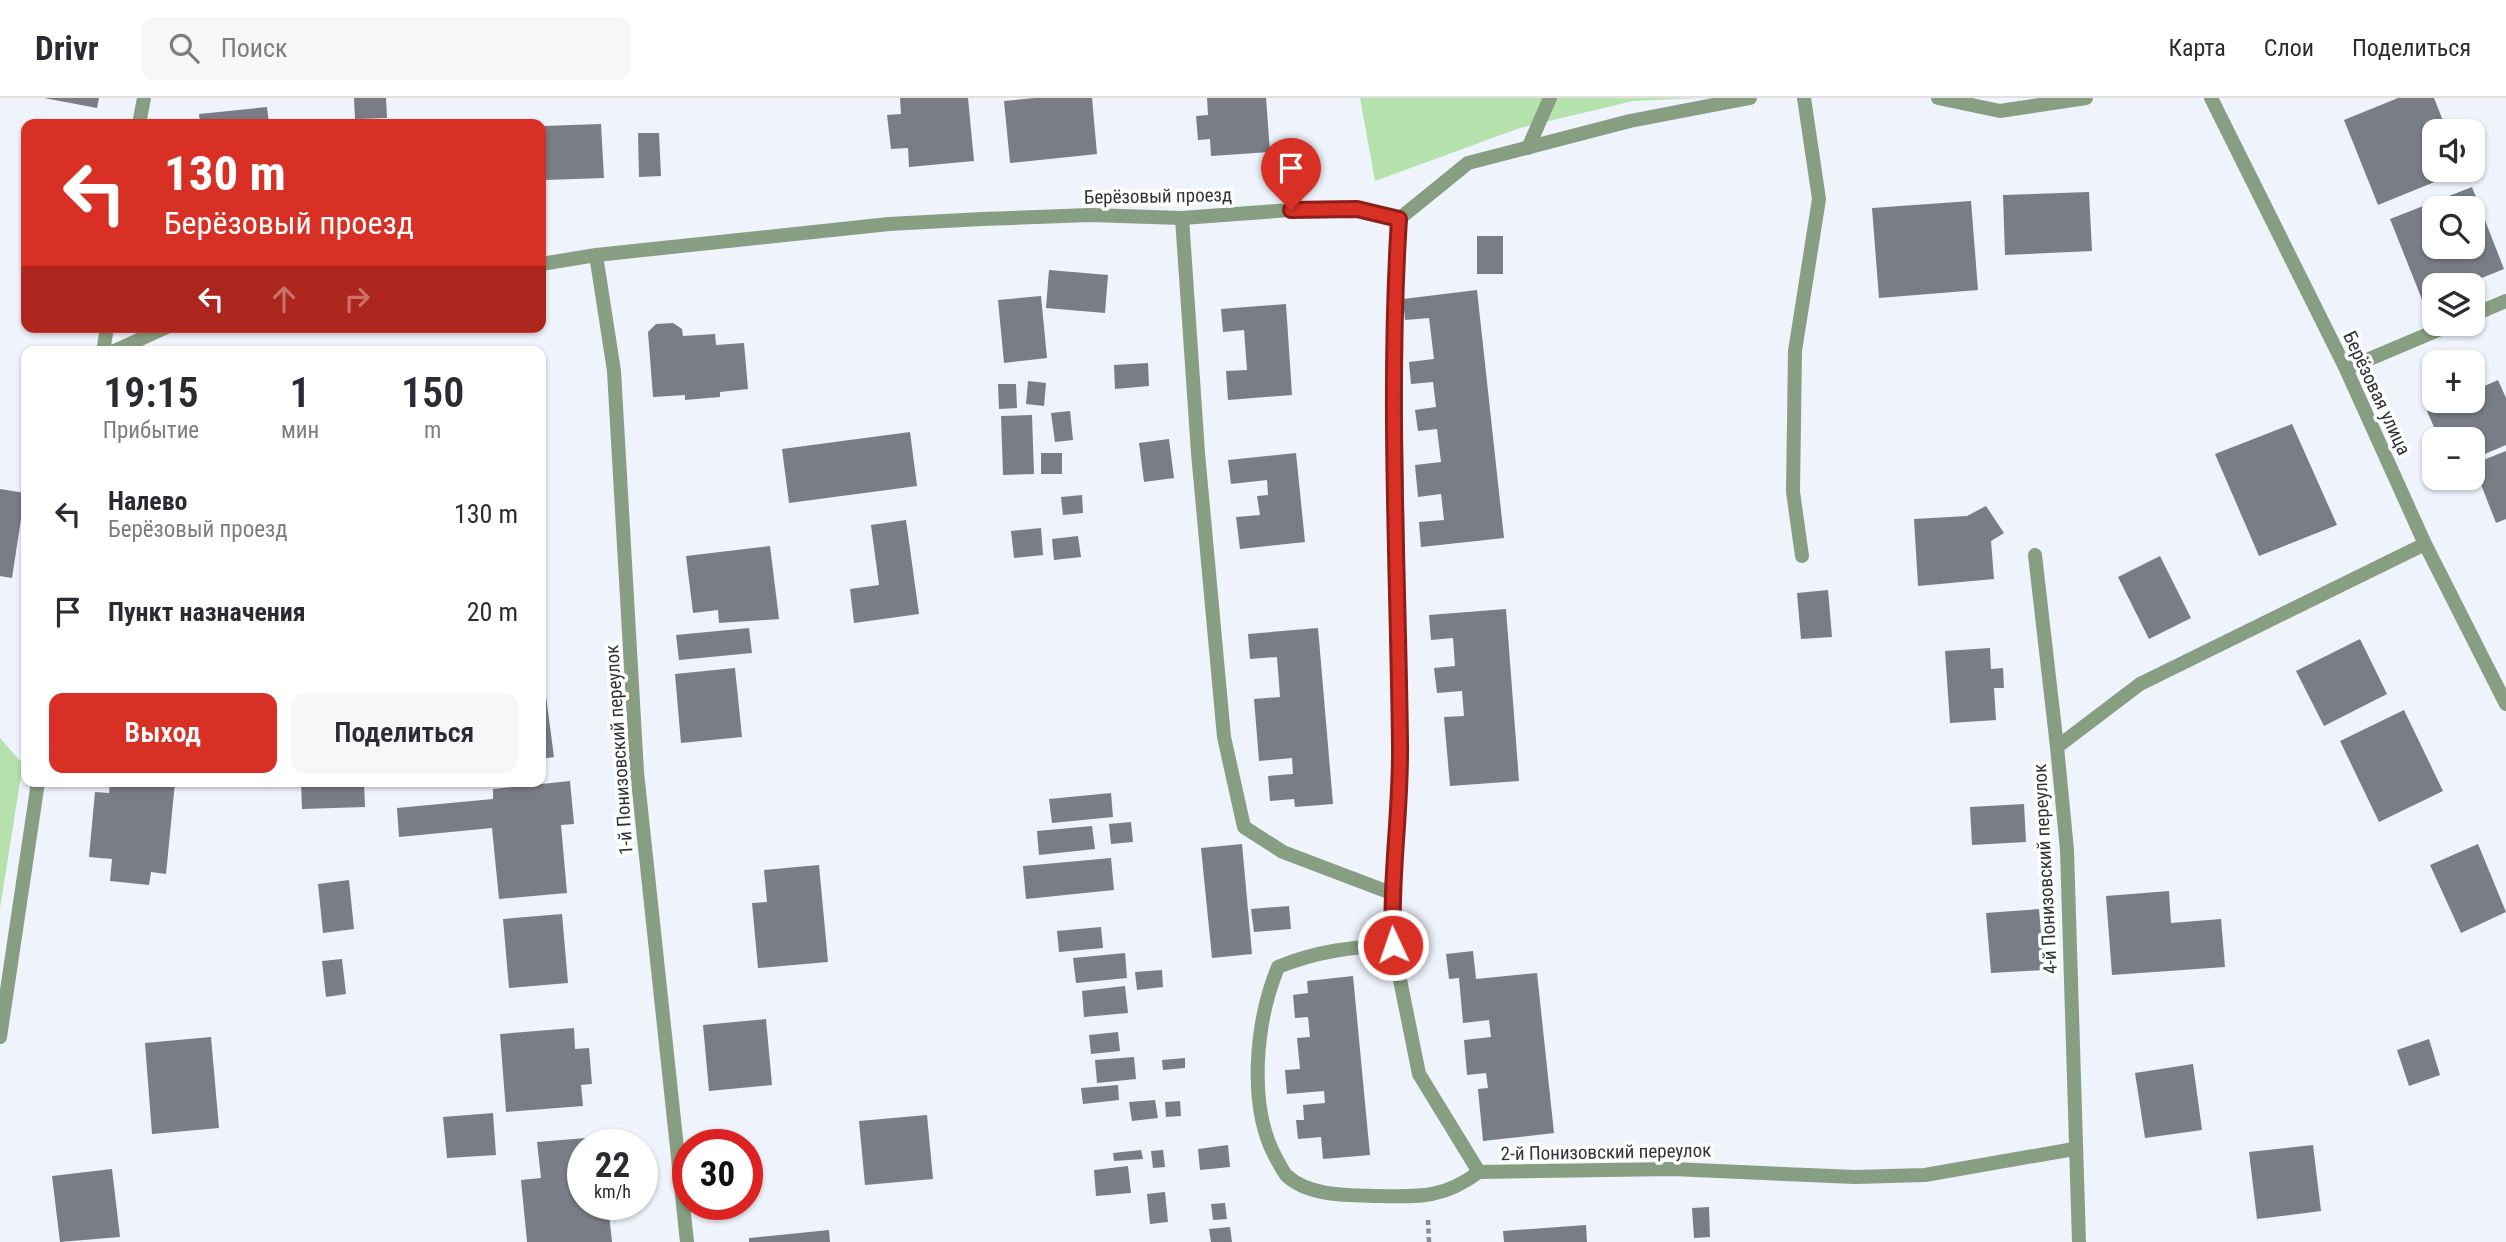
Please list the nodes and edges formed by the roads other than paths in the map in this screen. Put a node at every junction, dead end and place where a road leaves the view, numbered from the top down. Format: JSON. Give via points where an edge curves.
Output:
{"nodes":[{"id":1,"x":144,"y":98,"type":"edge"},
{"id":2,"x":1550,"y":98,"type":"edge"},
{"id":3,"x":1750,"y":98,"type":"edge"},
{"id":4,"x":1804,"y":98,"type":"edge"},
{"id":5,"x":1938,"y":98,"type":"edge"},
{"id":6,"x":2086,"y":98,"type":"edge"},
{"id":7,"x":2211,"y":98,"type":"edge"},
{"id":8,"x":140,"y":119,"type":"edge"},
{"id":9,"x":1528,"y":148,"type":"junction"},
{"id":10,"x":1182,"y":218,"type":"junction"},
{"id":11,"x":1399,"y":219,"type":"junction"},
{"id":12,"x":596,"y":254,"type":"junction"},
{"id":13,"x":546,"y":263,"type":"edge"},
{"id":14,"x":2506,"y":301,"type":"edge"},
{"id":15,"x":2485,"y":310,"type":"edge"},
{"id":16,"x":154,"y":333,"type":"edge"},
{"id":17,"x":2424,"y":336,"type":"edge"},
{"id":18,"x":125,"y":346,"type":"edge"},
{"id":19,"x":2346,"y":369,"type":"junction"},
{"id":20,"x":2425,"y":544,"type":"junction"},
{"id":21,"x":2035,"y":555,"type":"dead end"},
{"id":22,"x":1802,"y":556,"type":"dead end"},
{"id":23,"x":2506,"y":704,"type":"edge"},
{"id":24,"x":2057,"y":747,"type":"junction"},
{"id":25,"x":37,"y":787,"type":"edge"},
{"id":26,"x":1391,"y":893,"type":"junction"},
{"id":27,"x":1393,"y":945,"type":"junction"},
{"id":28,"x":0,"y":1037,"type":"edge"},
{"id":29,"x":2074,"y":1149,"type":"junction"},
{"id":30,"x":1479,"y":1172,"type":"junction"},
{"id":31,"x":687,"y":1242,"type":"edge"},
{"id":32,"x":2079,"y":1242,"type":"edge"}],
"edges":[{"from":1,"to":8,"type":"street"},
{"from":2,"to":9,"type":"street"},
{"from":3,"to":9,"type":"street","via":[[1630,121]]},
{"from":4,"to":22,"type":"street","via":[[1819,199],[1795,351],[1793,492]]},
{"from":5,"to":6,"type":"street","via":[[2000,111]]},
{"from":7,"to":19,"type":"street","name":"Берёзовая улица"},
{"from":9,"to":11,"type":"street","via":[[1468,163]]},
{"from":10,"to":11,"type":"street","name":"Берёзовый проезд","via":[[1318,208],[1357,209]]},
{"from":10,"to":12,"type":"street","name":"Берёзовый проезд","via":[[1090,215],[889,224]]},
{"from":10,"to":26,"type":"street","via":[[1224,737],[1244,827],[1283,852]]},
{"from":11,"to":26,"type":"street","name":"2-й Понизовский переулок","via":[[1394,307],[1401,766]]},
{"from":12,"to":13,"type":"street","name":"Берёзовый проезд"},
{"from":12,"to":31,"type":"street","name":"1-й Понизовский переулок","via":[[614,371],[637,772]]},
{"from":14,"to":15,"type":"street"},
{"from":16,"to":18,"type":"street"},
{"from":17,"to":19,"type":"street"},
{"from":19,"to":20,"type":"street","name":"Берёзовая улица"},
{"from":20,"to":23,"type":"street","name":"Берёзовая улица"},
{"from":20,"to":24,"type":"street","name":"4-й Понизовский переулок","via":[[2140,684]]},
{"from":21,"to":24,"type":"street"},
{"from":24,"to":29,"type":"street","name":"4-й Понизовский переулок","via":[[2067,850]]},
{"from":25,"to":28,"type":"street"},
{"from":26,"to":27,"type":"street","name":"2-й Понизовский переулок"},
{"from":27,"to":30,"type":"street","name":"2-й Понизовский переулок","via":[[1419,1074]]},
{"from":27,"to":30,"type":"street","via":[[1339,947],[1278,967],[1260,1030],[1262,1113],[1271,1148],[1286,1176],[1312,1190],[1346,1195],[1426,1197],[1458,1188]]},
{"from":29,"to":30,"type":"street","name":"2-й Понизовский переулок","via":[[1925,1175],[1855,1177],[1672,1168]]},
{"from":29,"to":32,"type":"street","name":"4-й Понизовский переулок"}]}
